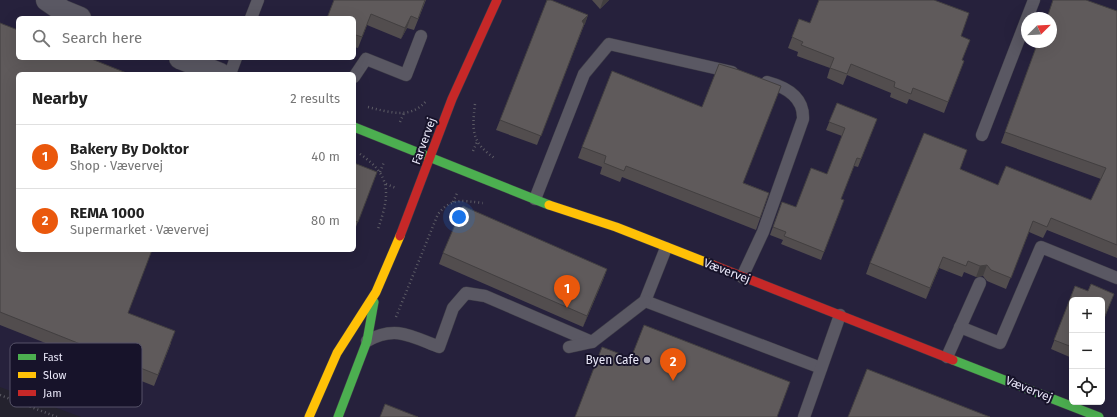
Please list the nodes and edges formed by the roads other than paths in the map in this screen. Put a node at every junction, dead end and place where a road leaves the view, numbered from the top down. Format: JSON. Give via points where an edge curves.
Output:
{"nodes":[{"id":1,"x":47,"y":0,"type":"edge"},
{"id":2,"x":258,"y":0,"type":"edge"},
{"id":3,"x":497,"y":0,"type":"edge"},
{"id":4,"x":1034,"y":0,"type":"edge"},
{"id":5,"x":75,"y":16,"type":"edge"},
{"id":6,"x":252,"y":16,"type":"edge"},
{"id":7,"x":421,"y":36,"type":"dead end"},
{"id":8,"x":185,"y":60,"type":"edge"},
{"id":9,"x":235,"y":60,"type":"edge"},
{"id":10,"x":215,"y":72,"type":"edge"},
{"id":11,"x":231,"y":72,"type":"edge"},
{"id":12,"x":356,"y":74,"type":"edge"},
{"id":13,"x":356,"y":128,"type":"edge"},
{"id":14,"x":982,"y":135,"type":"dead end"},
{"id":15,"x":431,"y":157,"type":"junction"},
{"id":16,"x":535,"y":199,"type":"junction"},
{"id":17,"x":666,"y":248,"type":"junction"},
{"id":18,"x":742,"y":277,"type":"junction"},
{"id":19,"x":1117,"y":278,"type":"edge"},
{"id":20,"x":980,"y":283,"type":"edge"},
{"id":21,"x":376,"y":292,"type":"junction"},
{"id":22,"x":645,"y":301,"type":"junction"},
{"id":23,"x":840,"y":315,"type":"junction"},
{"id":24,"x":960,"y":327,"type":"junction"},
{"id":25,"x":367,"y":341,"type":"junction"},
{"id":26,"x":592,"y":342,"type":"junction"},
{"id":27,"x":568,"y":347,"type":"dead end"},
{"id":28,"x":947,"y":357,"type":"junction"},
{"id":29,"x":821,"y":368,"type":"junction"},
{"id":30,"x":310,"y":417,"type":"edge"},
{"id":31,"x":338,"y":417,"type":"edge"},
{"id":32,"x":804,"y":417,"type":"edge"},
{"id":33,"x":1099,"y":417,"type":"edge"}],
"edges":[{"from":1,"to":5,"type":"street"},
{"from":2,"to":6,"type":"lane"},
{"from":3,"to":15,"type":"street","name":"Farvervej","via":[[452,99]]},
{"from":4,"to":14,"type":"lane"},
{"from":7,"to":12,"type":"lane","via":[[406,76],[366,59]]},
{"from":8,"to":10,"type":"street"},
{"from":9,"to":11,"type":"lane"},
{"from":13,"to":15,"type":"street","name":"Vævervej"},
{"from":15,"to":16,"type":"street","name":"Vævervej"},
{"from":15,"to":21,"type":"street","name":"Farvervej"},
{"from":16,"to":17,"type":"street","name":"Vævervej","via":[[616,227]]},
{"from":16,"to":18,"type":"lane","via":[[584,74],[609,44],[717,68],[774,84],[794,94],[800,101],[803,119],[763,232]]},
{"from":17,"to":18,"type":"street","name":"Vævervej"},
{"from":17,"to":22,"type":"lane"},
{"from":18,"to":23,"type":"street","name":"Vævervej"},
{"from":19,"to":24,"type":"lane","via":[[1041,246],[1000,343]]},
{"from":20,"to":24,"type":"lane"},
{"from":21,"to":25,"type":"street","name":"Farvervej"},
{"from":21,"to":30,"type":"street","name":"Farvervej","via":[[337,353]]},
{"from":22,"to":26,"type":"lane"},
{"from":22,"to":29,"type":"lane"},
{"from":23,"to":28,"type":"street","name":"Vævervej"},
{"from":23,"to":29,"type":"lane"},
{"from":24,"to":28,"type":"lane"},
{"from":25,"to":26,"type":"lane","via":[[391,332],[403,333],[439,347],[453,308],[466,293],[485,296]]},
{"from":25,"to":31,"type":"street","name":"Farvervej"},
{"from":26,"to":27,"type":"lane"},
{"from":28,"to":33,"type":"street","name":"Vævervej"},
{"from":29,"to":32,"type":"lane"}]}
